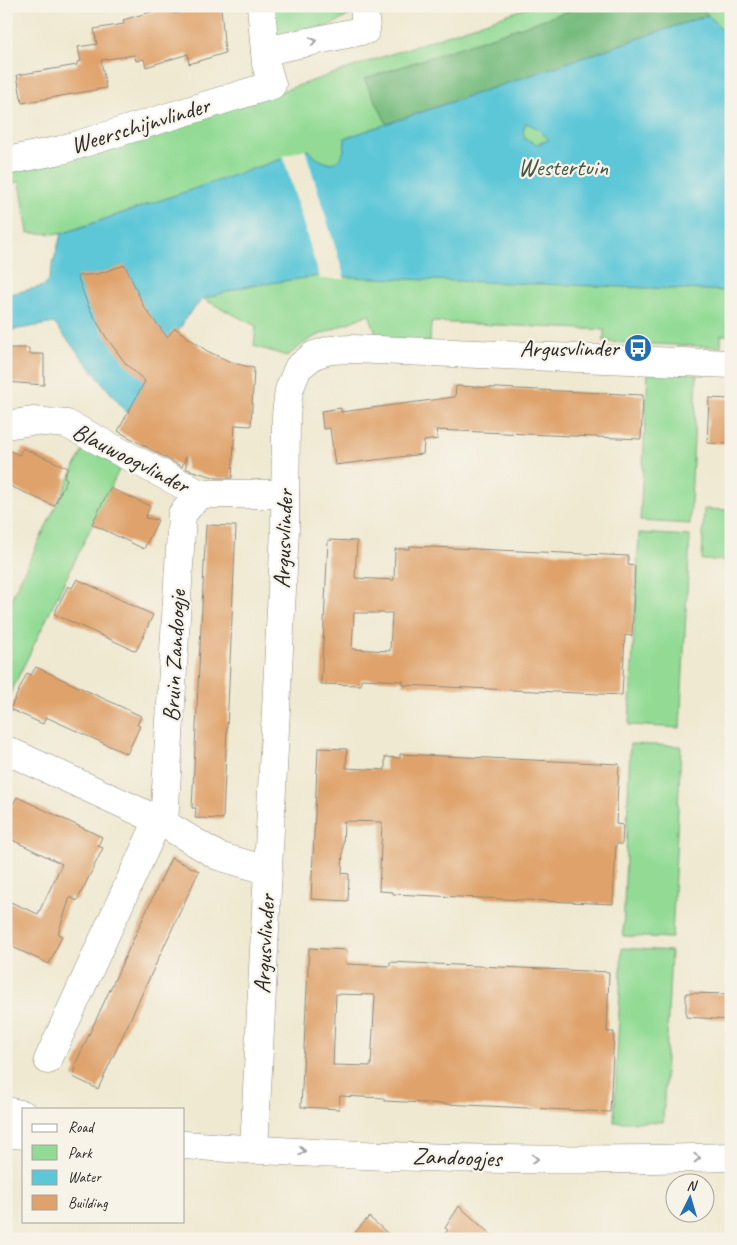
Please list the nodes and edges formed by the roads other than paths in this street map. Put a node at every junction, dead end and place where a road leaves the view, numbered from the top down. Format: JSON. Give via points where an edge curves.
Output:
{"nodes":[{"id":1,"x":261,"y":6,"type":"edge"},
{"id":2,"x":364,"y":6,"type":"edge"},
{"id":3,"x":265,"y":51,"type":"junction"},
{"id":4,"x":6,"y":161,"type":"edge"},
{"id":5,"x":731,"y":364,"type":"edge"},
{"id":6,"x":6,"y":425,"type":"edge"},
{"id":7,"x":200,"y":494,"type":"junction"},
{"id":8,"x":285,"y":494,"type":"junction"},
{"id":9,"x":6,"y":750,"type":"edge"},
{"id":10,"x":161,"y":822,"type":"junction"},
{"id":11,"x":267,"y":870,"type":"junction"},
{"id":12,"x":48,"y":1060,"type":"dead end"},
{"id":13,"x":6,"y":1111,"type":"edge"},
{"id":14,"x":22,"y":1115,"type":"edge"},
{"id":15,"x":6,"y":1133,"type":"edge"},
{"id":16,"x":22,"y":1135,"type":"edge"},
{"id":17,"x":185,"y":1145,"type":"edge"},
{"id":18,"x":254,"y":1150,"type":"junction"},
{"id":19,"x":731,"y":1157,"type":"edge"}],
"edges":[{"from":1,"to":3,"type":"street"},
{"from":3,"to":2,"type":"street","one_way":true,"via":[[366,30]]},
{"from":3,"to":4,"type":"street","name":"Weerschijnvlinder","via":[[272,85],[61,150]]},
{"from":5,"to":8,"type":"street","name":"Argusvlinder","via":[[330,350],[314,355],[298,368],[290,390],[286,415]]},
{"from":6,"to":7,"type":"street","name":"Blauwoogvlinder","via":[[33,421],[67,424]]},
{"from":7,"to":8,"type":"street","name":"Blauwoogvlinder"},
{"from":7,"to":10,"type":"street","name":"Bruin Zandoogje","via":[[182,514]]},
{"from":8,"to":11,"type":"street","name":"Argusvlinder"},
{"from":9,"to":10,"type":"street"},
{"from":10,"to":11,"type":"street","via":[[218,856]]},
{"from":10,"to":12,"type":"street","name":"Bruin Zandoogje"},
{"from":11,"to":18,"type":"street","name":"Argusvlinder"},
{"from":13,"to":14,"type":"street"},
{"from":15,"to":16,"type":"street"},
{"from":17,"to":18,"type":"street","name":"Zandoogjes"},
{"from":18,"to":19,"type":"street","name":"Zandoogjes","one_way":true,"via":[[504,1159]]}]}
